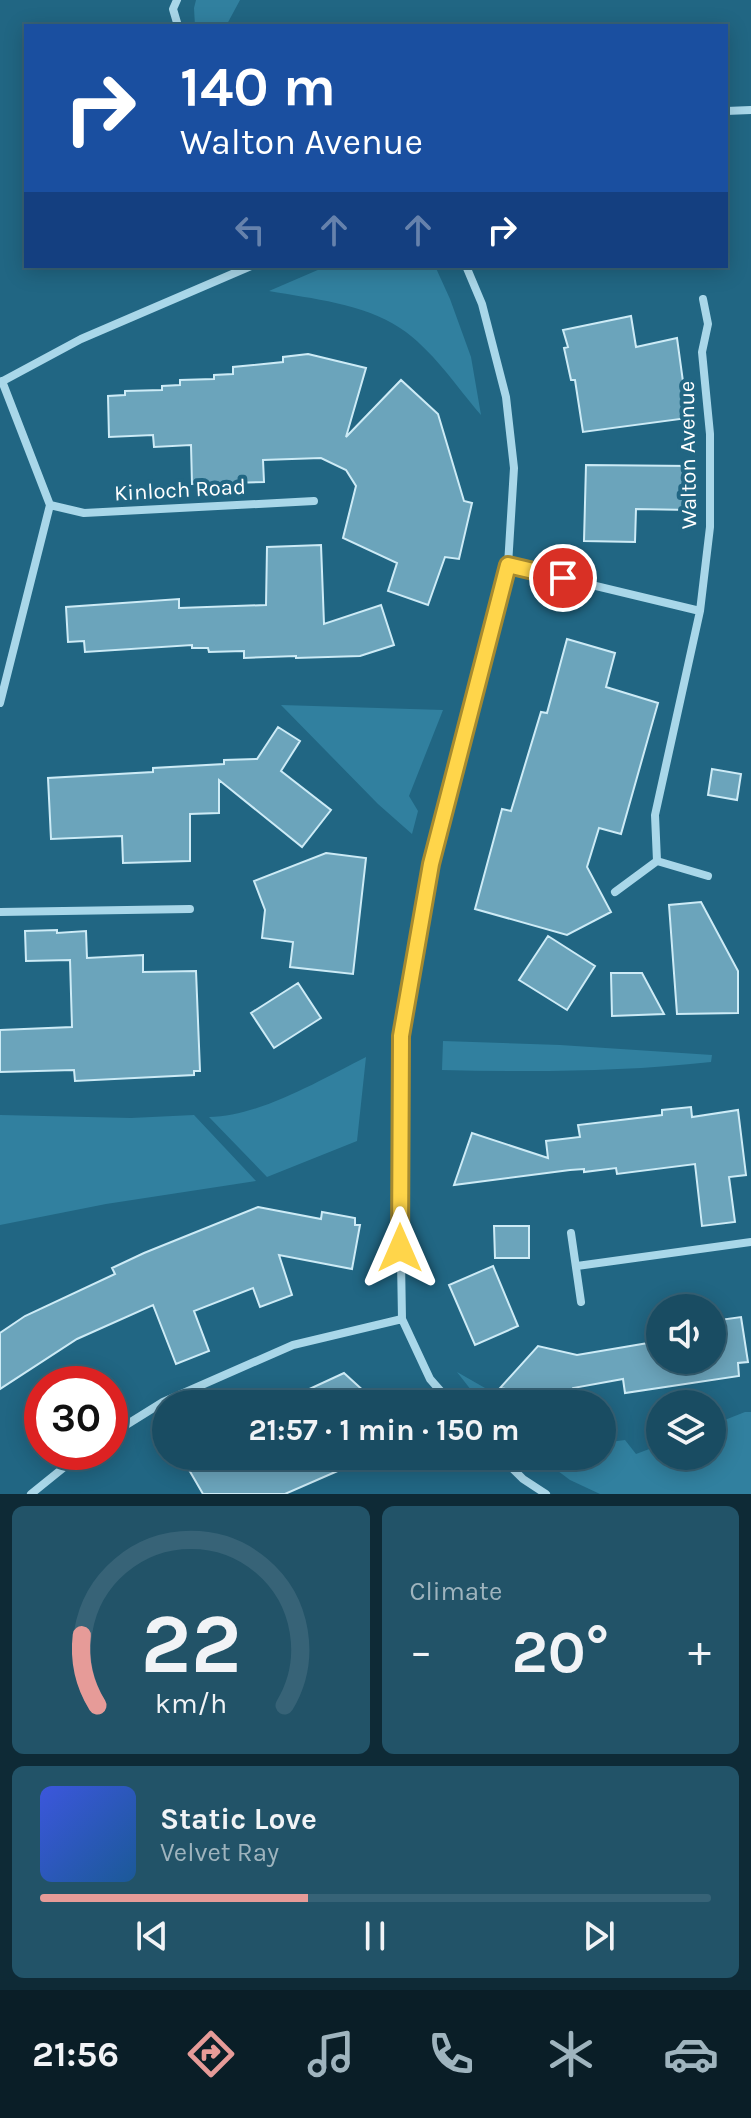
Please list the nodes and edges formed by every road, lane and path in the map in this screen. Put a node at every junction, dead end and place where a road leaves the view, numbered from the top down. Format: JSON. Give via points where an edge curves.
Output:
{"nodes":[{"id":1,"x":177,"y":0,"type":"edge"},
{"id":2,"x":177,"y":24,"type":"edge"},
{"id":3,"x":751,"y":110,"type":"edge"},
{"id":4,"x":728,"y":111,"type":"edge"},
{"id":5,"x":246,"y":268,"type":"edge"},
{"id":6,"x":467,"y":268,"type":"edge"},
{"id":7,"x":703,"y":299,"type":"dead end"},
{"id":8,"x":1,"y":382,"type":"edge"},
{"id":9,"x":314,"y":501,"type":"dead end"},
{"id":10,"x":50,"y":505,"type":"junction"},
{"id":11,"x":508,"y":565,"type":"junction"},
{"id":12,"x":700,"y":611,"type":"junction"},
{"id":13,"x":0,"y":703,"type":"edge"},
{"id":14,"x":657,"y":861,"type":"junction"},
{"id":15,"x":708,"y":876,"type":"dead end"},
{"id":16,"x":615,"y":892,"type":"dead end"},
{"id":17,"x":190,"y":909,"type":"dead end"},
{"id":18,"x":0,"y":912,"type":"edge"},
{"id":19,"x":571,"y":1233,"type":"dead end"},
{"id":20,"x":751,"y":1242,"type":"edge"},
{"id":21,"x":577,"y":1266,"type":"junction"},
{"id":22,"x":581,"y":1302,"type":"dead end"},
{"id":23,"x":402,"y":1319,"type":"junction"},
{"id":24,"x":440,"y":1390,"type":"edge"},
{"id":25,"x":128,"y":1424,"type":"edge"},
{"id":26,"x":61,"y":1470,"type":"edge"},
{"id":27,"x":514,"y":1470,"type":"edge"},
{"id":28,"x":31,"y":1494,"type":"edge"},
{"id":29,"x":546,"y":1494,"type":"edge"}],
"edges":[{"from":1,"to":2,"type":"street","via":[[173,9]]},
{"from":3,"to":4,"type":"street"},
{"from":5,"to":8,"type":"street","via":[[81,339]]},
{"from":6,"to":11,"type":"street","via":[[482,304],[506,397],[514,468]]},
{"from":7,"to":12,"type":"street","name":"Walton Avenue","via":[[708,324],[702,352],[710,434],[710,527]]},
{"from":8,"to":10,"type":"street"},
{"from":9,"to":10,"type":"street","name":"Kinloch Road","via":[[84,513]]},
{"from":10,"to":13,"type":"street"},
{"from":11,"to":12,"type":"street"},
{"from":11,"to":23,"type":"street","via":[[431,864],[401,1036]]},
{"from":12,"to":14,"type":"street","name":"Walton Avenue","via":[[655,815]]},
{"from":14,"to":15,"type":"street"},
{"from":14,"to":16,"type":"street"},
{"from":17,"to":18,"type":"street"},
{"from":19,"to":21,"type":"street"},
{"from":20,"to":21,"type":"street"},
{"from":21,"to":22,"type":"street"},
{"from":23,"to":24,"type":"street"},
{"from":23,"to":25,"type":"street","via":[[293,1345],[163,1402]]},
{"from":26,"to":28,"type":"street"},
{"from":27,"to":29,"type":"street"}]}
